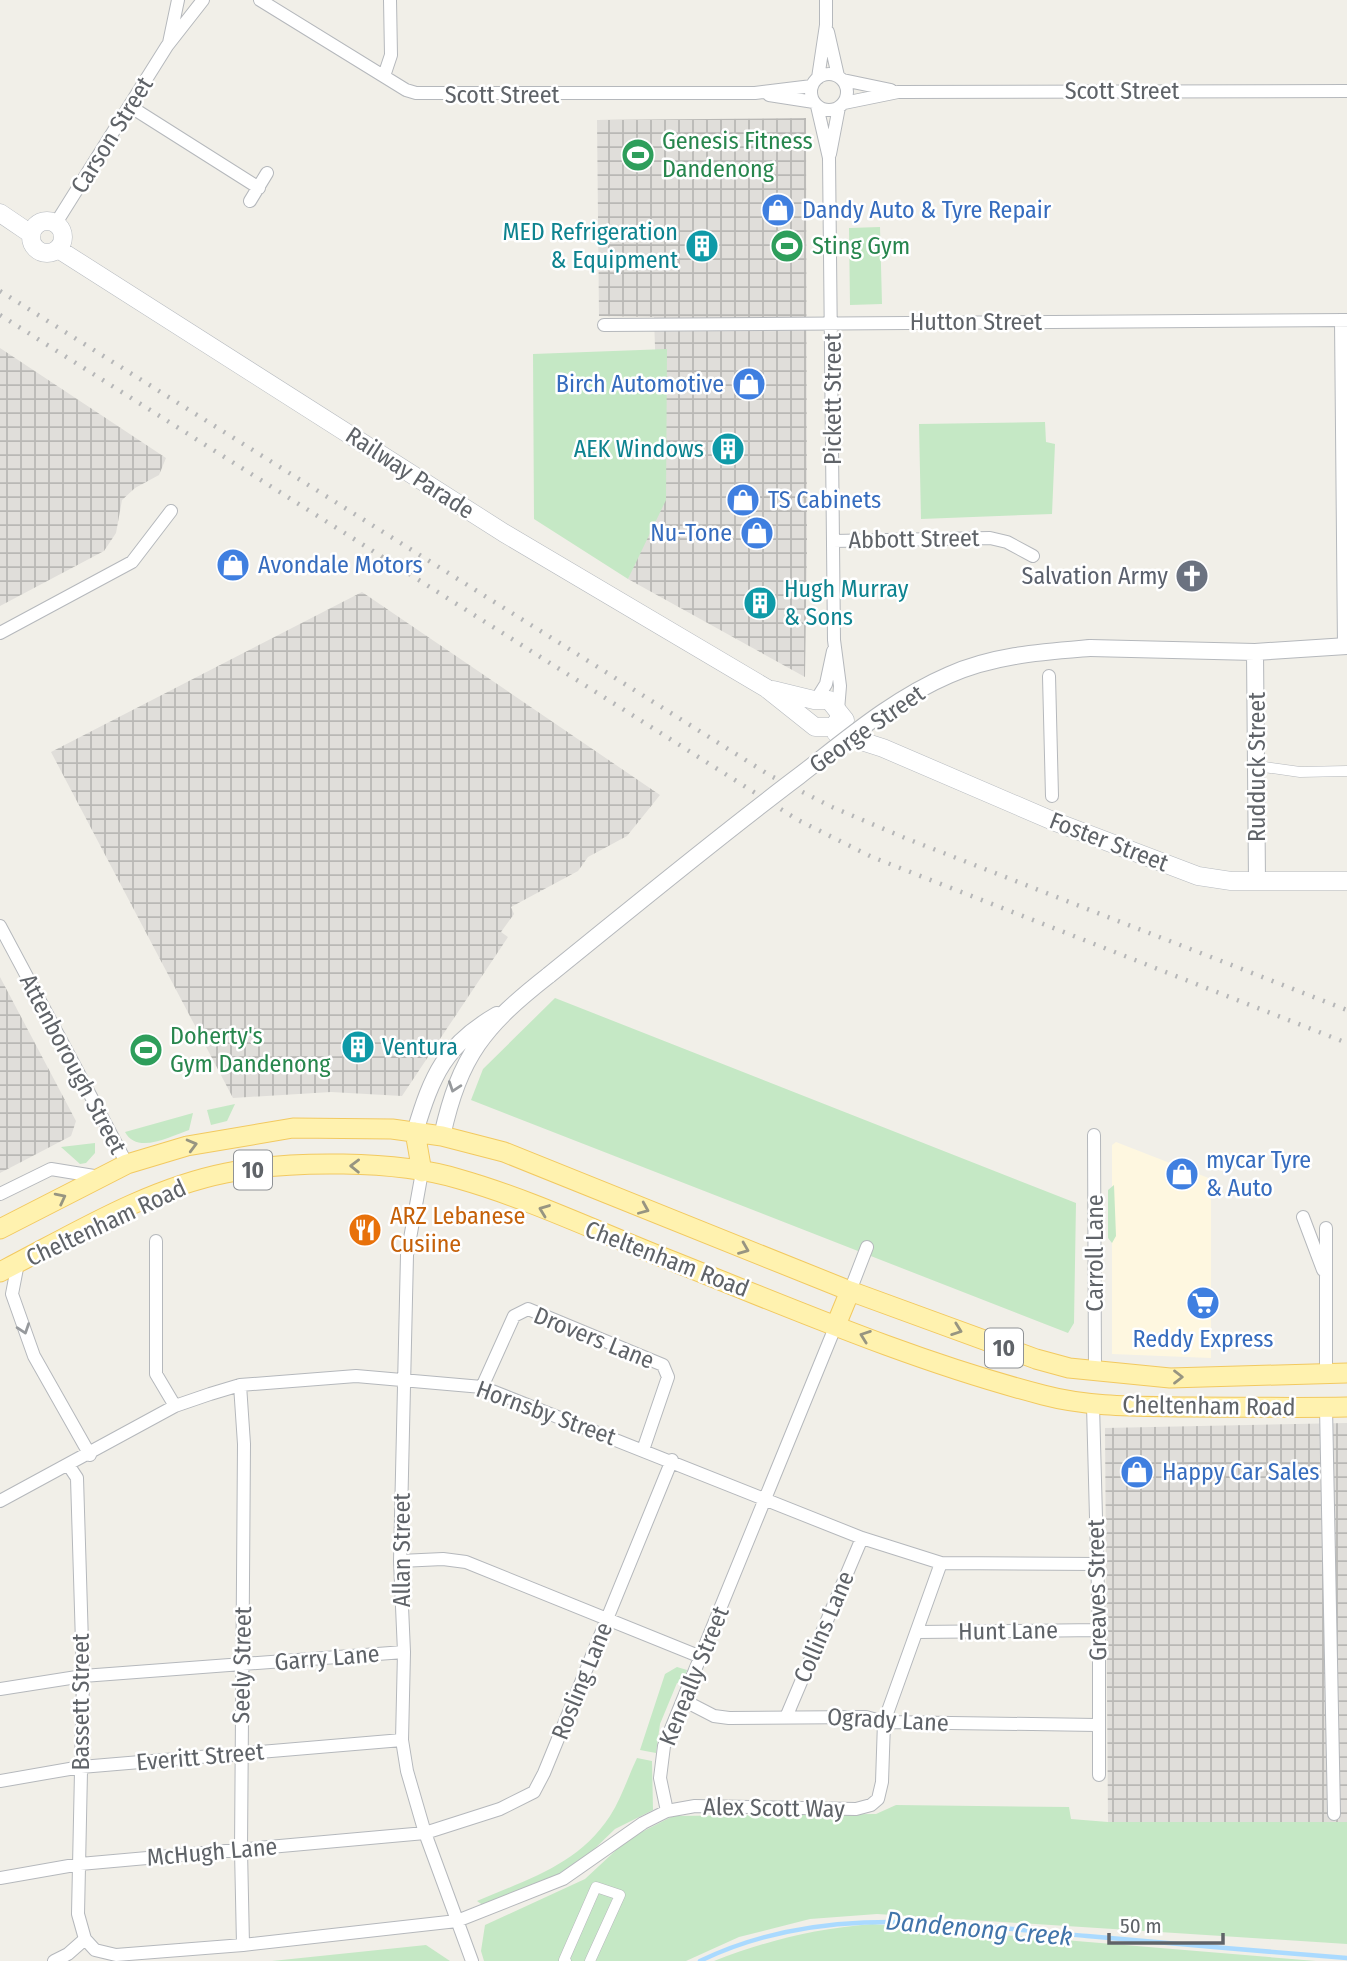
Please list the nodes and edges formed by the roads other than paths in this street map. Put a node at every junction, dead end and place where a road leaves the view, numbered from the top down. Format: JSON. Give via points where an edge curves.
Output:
{"nodes":[{"id":1,"x":178,"y":0,"type":"edge"},
{"id":2,"x":188,"y":0,"type":"edge"},
{"id":3,"x":194,"y":0,"type":"edge"},
{"id":4,"x":203,"y":0,"type":"edge"},
{"id":5,"x":257,"y":0,"type":"edge"},
{"id":6,"x":390,"y":0,"type":"edge"},
{"id":7,"x":826,"y":0,"type":"edge"},
{"id":8,"x":826,"y":25,"type":"junction"},
{"id":9,"x":167,"y":46,"type":"junction"},
{"id":10,"x":384,"y":76,"type":"junction"},
{"id":11,"x":841,"y":78,"type":"junction"},
{"id":12,"x":815,"y":82,"type":"junction"},
{"id":13,"x":1347,"y":91,"type":"edge"},
{"id":14,"x":898,"y":92,"type":"junction"},
{"id":15,"x":755,"y":93,"type":"junction"},
{"id":16,"x":816,"y":104,"type":"junction"},
{"id":17,"x":841,"y":105,"type":"junction"},
{"id":18,"x":131,"y":107,"type":"junction"},
{"id":19,"x":829,"y":158,"type":"junction"},
{"id":20,"x":267,"y":173,"type":"dead end"},
{"id":21,"x":259,"y":188,"type":"junction"},
{"id":22,"x":250,"y":201,"type":"dead end"},
{"id":23,"x":0,"y":213,"type":"edge"},
{"id":24,"x":56,"y":223,"type":"junction"},
{"id":25,"x":31,"y":234,"type":"junction"},
{"id":26,"x":58,"y":249,"type":"junction"},
{"id":27,"x":1344,"y":320,"type":"edge"},
{"id":28,"x":833,"y":323,"type":"junction"},
{"id":29,"x":604,"y":325,"type":"dead end"},
{"id":30,"x":172,"y":511,"type":"dead end"},
{"id":31,"x":833,"y":541,"type":"junction"},
{"id":32,"x":1033,"y":556,"type":"dead end"},
{"id":33,"x":0,"y":633,"type":"edge"},
{"id":34,"x":834,"y":640,"type":"junction"},
{"id":35,"x":1345,"y":646,"type":"edge"},
{"id":36,"x":1255,"y":652,"type":"junction"},
{"id":37,"x":1049,"y":676,"type":"dead end"},
{"id":38,"x":766,"y":688,"type":"junction"},
{"id":39,"x":815,"y":700,"type":"junction"},
{"id":40,"x":839,"y":711,"type":"junction"},
{"id":41,"x":815,"y":727,"type":"junction"},
{"id":42,"x":883,"y":748,"type":"junction"},
{"id":43,"x":1257,"y":766,"type":"junction"},
{"id":44,"x":1347,"y":771,"type":"edge"},
{"id":45,"x":1052,"y":796,"type":"dead end"},
{"id":46,"x":1257,"y":881,"type":"junction"},
{"id":47,"x":1347,"y":881,"type":"edge"},
{"id":48,"x":0,"y":926,"type":"edge"},
{"id":49,"x":506,"y":1011,"type":"junction"},
{"id":50,"x":415,"y":1132,"type":"junction"},
{"id":51,"x":1094,"y":1135,"type":"dead end"},
{"id":52,"x":442,"y":1136,"type":"junction"},
{"id":53,"x":127,"y":1164,"type":"junction"},
{"id":54,"x":422,"y":1172,"type":"junction"},
{"id":55,"x":100,"y":1177,"type":"junction"},
{"id":56,"x":0,"y":1194,"type":"edge"},
{"id":57,"x":1303,"y":1217,"type":"dead end"},
{"id":58,"x":1326,"y":1228,"type":"dead end"},
{"id":59,"x":0,"y":1229,"type":"edge"},
{"id":60,"x":156,"y":1241,"type":"dead end"},
{"id":61,"x":867,"y":1247,"type":"dead end"},
{"id":62,"x":9,"y":1268,"type":"edge"},
{"id":63,"x":1326,"y":1280,"type":"junction"},
{"id":64,"x":850,"y":1291,"type":"junction"},
{"id":65,"x":836,"y":1325,"type":"junction"},
{"id":66,"x":1095,"y":1372,"type":"junction"},
{"id":67,"x":1326,"y":1373,"type":"junction"},
{"id":68,"x":1347,"y":1373,"type":"edge"},
{"id":69,"x":405,"y":1380,"type":"junction"},
{"id":70,"x":240,"y":1385,"type":"junction"},
{"id":71,"x":482,"y":1387,"type":"junction"},
{"id":72,"x":1093,"y":1405,"type":"junction"},
{"id":73,"x":176,"y":1406,"type":"junction"},
{"id":74,"x":1326,"y":1407,"type":"junction"},
{"id":75,"x":1347,"y":1407,"type":"edge"},
{"id":76,"x":643,"y":1450,"type":"junction"},
{"id":77,"x":90,"y":1455,"type":"junction"},
{"id":78,"x":672,"y":1460,"type":"junction"},
{"id":79,"x":69,"y":1466,"type":"junction"},
{"id":80,"x":765,"y":1499,"type":"junction"},
{"id":81,"x":0,"y":1501,"type":"edge"},
{"id":82,"x":862,"y":1538,"type":"junction"},
{"id":83,"x":400,"y":1561,"type":"junction"},
{"id":84,"x":941,"y":1563,"type":"junction"},
{"id":85,"x":1097,"y":1564,"type":"junction"},
{"id":86,"x":607,"y":1620,"type":"junction"},
{"id":87,"x":1099,"y":1630,"type":"junction"},
{"id":88,"x":917,"y":1632,"type":"junction"},
{"id":89,"x":404,"y":1652,"type":"junction"},
{"id":90,"x":701,"y":1657,"type":"junction"},
{"id":91,"x":243,"y":1665,"type":"junction"},
{"id":92,"x":83,"y":1676,"type":"junction"},
{"id":93,"x":0,"y":1689,"type":"edge"},
{"id":94,"x":683,"y":1700,"type":"junction"},
{"id":95,"x":787,"y":1716,"type":"junction"},
{"id":96,"x":884,"y":1722,"type":"junction"},
{"id":97,"x":1097,"y":1725,"type":"junction"},
{"id":98,"x":402,"y":1740,"type":"junction"},
{"id":99,"x":241,"y":1753,"type":"junction"},
{"id":100,"x":81,"y":1767,"type":"junction"},
{"id":101,"x":1099,"y":1775,"type":"dead end"},
{"id":102,"x":0,"y":1782,"type":"edge"},
{"id":103,"x":667,"y":1811,"type":"junction"},
{"id":104,"x":1335,"y":1814,"type":"dead end"},
{"id":105,"x":425,"y":1833,"type":"junction"},
{"id":106,"x":241,"y":1850,"type":"junction"},
{"id":107,"x":80,"y":1864,"type":"junction"},
{"id":108,"x":0,"y":1878,"type":"edge"},
{"id":109,"x":457,"y":1921,"type":"junction"},
{"id":110,"x":85,"y":1939,"type":"junction"},
{"id":111,"x":243,"y":1945,"type":"junction"},
{"id":112,"x":54,"y":1961,"type":"edge"},
{"id":113,"x":472,"y":1961,"type":"edge"},
{"id":114,"x":566,"y":1961,"type":"edge"},
{"id":115,"x":590,"y":1961,"type":"edge"}],
"edges":[{"from":1,"to":9,"type":"street","name":"Carson Street"},
{"from":2,"to":3,"type":"street"},
{"from":4,"to":9,"type":"street","name":"Carson Street"},
{"from":5,"to":10,"type":"street","name":"Scott Street"},
{"from":6,"to":10,"type":"street","via":[[391,55]]},
{"from":7,"to":8,"type":"street"},
{"from":8,"to":11,"type":"street"},
{"from":8,"to":12,"type":"street"},
{"from":9,"to":18,"type":"street","name":"Carson Street"},
{"from":10,"to":15,"type":"street","name":"Scott Street","via":[[406,90],[427,94]]},
{"from":11,"to":12,"type":"street","via":[[828,74]]},
{"from":11,"to":14,"type":"street","name":"Scott Street"},
{"from":11,"to":17,"type":"street","via":[[847,92]]},
{"from":12,"to":15,"type":"street","name":"Scott Street"},
{"from":12,"to":16,"type":"street"},
{"from":13,"to":14,"type":"street","name":"Scott Street"},
{"from":14,"to":17,"type":"street","name":"Scott Street"},
{"from":15,"to":16,"type":"street","name":"Scott Street"},
{"from":16,"to":17,"type":"street","via":[[828,110]]},
{"from":16,"to":19,"type":"street","name":"Pickett Street"},
{"from":17,"to":19,"type":"street","name":"Pickett Street"},
{"from":18,"to":21,"type":"street"},
{"from":18,"to":24,"type":"street","name":"Carson Street"},
{"from":19,"to":28,"type":"street","name":"Pickett Street"},
{"from":20,"to":21,"type":"street"},
{"from":21,"to":22,"type":"street"},
{"from":23,"to":25,"type":"main road"},
{"from":24,"to":25,"type":"main road","via":[[39,222]]},
{"from":24,"to":26,"type":"main road","via":[[64,234]]},
{"from":25,"to":26,"type":"main road","via":[[39,251]]},
{"from":26,"to":38,"type":"main road","name":"Railway Parade","via":[[504,533]]},
{"from":27,"to":28,"type":"street","name":"Hutton Street"},
{"from":27,"to":35,"type":"street"},
{"from":28,"to":29,"type":"street","name":"Hutton Street"},
{"from":28,"to":31,"type":"street","name":"Pickett Street"},
{"from":30,"to":33,"type":"street","via":[[132,562]]},
{"from":31,"to":32,"type":"street","name":"Abbott Street","via":[[990,538]]},
{"from":31,"to":34,"type":"street","name":"Pickett Street"},
{"from":34,"to":39,"type":"street","name":"Pickett Street","via":[[826,684]]},
{"from":34,"to":40,"type":"street","name":"Pickett Street"},
{"from":35,"to":36,"type":"street","name":"George Street"},
{"from":36,"to":43,"type":"street","name":"Rudduck Street"},
{"from":36,"to":49,"type":"street","name":"George Street","bridge":true,"via":[[1090,648],[1021,654],[984,663],[918,690],[743,819]]},
{"from":37,"to":45,"type":"street"},
{"from":38,"to":39,"type":"main road","name":"Railway Parade"},
{"from":38,"to":41,"type":"main road","name":"Railway Parade"},
{"from":39,"to":40,"type":"main road","via":[[829,700]]},
{"from":39,"to":41,"type":"main road","via":[[808,710]]},
{"from":40,"to":41,"type":"main road","via":[[839,720],[832,727]]},
{"from":40,"to":42,"type":"main road","name":"Foster Street","via":[[852,727]]},
{"from":41,"to":42,"type":"main road","name":"Foster Street"},
{"from":42,"to":46,"type":"main road","name":"Foster Street","via":[[1053,821],[1198,876]]},
{"from":43,"to":44,"type":"street","via":[[1300,772]]},
{"from":43,"to":46,"type":"street","name":"Rudduck Street"},
{"from":46,"to":47,"type":"main road","name":"Foster Street"},
{"from":48,"to":53,"type":"street","name":"Attenborough Street"},
{"from":49,"to":50,"type":"street","name":"George Street","via":[[460,1040],[429,1088]]},
{"from":49,"to":52,"type":"street","name":"George Street","one_way":true,"via":[[463,1065]]},
{"from":50,"to":52,"type":"main road","number":"10"},
{"from":53,"to":50,"type":"main road","name":"Cheltenham Road","number":"10","one_way":true,"via":[[203,1142],[274,1129],[342,1126]]},
{"from":50,"to":54,"type":"main road"},
{"from":51,"to":66,"type":"street","name":"Carroll Lane"},
{"from":52,"to":54,"type":"main road"},
{"from":52,"to":64,"type":"main road","name":"Cheltenham Road","number":"10","one_way":true,"via":[[527,1160]]},
{"from":53,"to":55,"type":"main road","name":"Cheltenham Road","number":"10"},
{"from":54,"to":62,"type":"main road","name":"Cheltenham Road","number":"10","one_way":true,"via":[[294,1166],[227,1173],[171,1189]]},
{"from":65,"to":54,"type":"main road","name":"Cheltenham Road","number":"10","one_way":true,"via":[[457,1178]]},
{"from":54,"to":69,"type":"street","name":"Allan Street","via":[[407,1255]]},
{"from":55,"to":56,"type":"street","via":[[51,1169]]},
{"from":59,"to":55,"type":"main road","name":"Cheltenham Road","number":"10","one_way":true},
{"from":57,"to":63,"type":"street"},
{"from":58,"to":63,"type":"street"},
{"from":60,"to":73,"type":"street","via":[[156,1374]]},
{"from":61,"to":64,"type":"street"},
{"from":62,"to":77,"type":"street","one_way":true,"via":[[12,1294],[34,1356]]},
{"from":63,"to":67,"type":"street"},
{"from":64,"to":65,"type":"main road"},
{"from":64,"to":66,"type":"main road","name":"Cheltenham Road","number":"10","one_way":true,"via":[[1036,1359]]},
{"from":72,"to":65,"type":"main road","name":"Cheltenham Road","number":"10","one_way":true,"via":[[966,1372]]},
{"from":65,"to":80,"type":"street","name":"Keneally Street"},
{"from":66,"to":67,"type":"main road","name":"Cheltenham Road","number":"10","one_way":true,"via":[[1170,1378]]},
{"from":66,"to":72,"type":"main road"},
{"from":67,"to":68,"type":"main road","name":"Cheltenham Road","number":"10"},
{"from":67,"to":74,"type":"main road"},
{"from":69,"to":70,"type":"street","name":"Hornsby Street","via":[[356,1376]]},
{"from":69,"to":71,"type":"street","name":"Hornsby Street"},
{"from":69,"to":83,"type":"street","name":"Allan Street"},
{"from":70,"to":73,"type":"street","name":"Hornsby Street"},
{"from":70,"to":91,"type":"street","name":"Seely Street"},
{"from":71,"to":76,"type":"street","name":"Hornsby Street"},
{"from":71,"to":76,"type":"street","name":"Drovers Lane","via":[[514,1316],[527,1310],[663,1365],[668,1377]]},
{"from":72,"to":74,"type":"main road","name":"Cheltenham Road","number":"10"},
{"from":72,"to":85,"type":"street","name":"Greaves Street"},
{"from":73,"to":77,"type":"street","name":"Hornsby Street"},
{"from":74,"to":75,"type":"main road","name":"Cheltenham Road","number":"10"},
{"from":74,"to":104,"type":"street"},
{"from":76,"to":78,"type":"street","name":"Hornsby Street"},
{"from":77,"to":79,"type":"street","name":"Hornsby Street"},
{"from":78,"to":80,"type":"street","name":"Hornsby Street"},
{"from":78,"to":86,"type":"street","name":"Rosling Lane"},
{"from":79,"to":81,"type":"street","name":"Hornsby Street"},
{"from":79,"to":92,"type":"street","name":"Bassett Street","via":[[77,1478]]},
{"from":80,"to":82,"type":"street","name":"Hornsby Street"},
{"from":80,"to":90,"type":"street","name":"Keneally Street"},
{"from":82,"to":84,"type":"street","name":"Hornsby Street"},
{"from":82,"to":95,"type":"street","name":"Collins Lane"},
{"from":83,"to":86,"type":"street","via":[[466,1562]]},
{"from":83,"to":89,"type":"street","name":"Allan Street"},
{"from":84,"to":85,"type":"street","name":"Hornsby Street"},
{"from":84,"to":88,"type":"street"},
{"from":85,"to":87,"type":"street","name":"Greaves Street"},
{"from":86,"to":90,"type":"street"},
{"from":86,"to":105,"type":"street","name":"Rosling Lane","via":[[534,1792],[500,1809]]},
{"from":87,"to":88,"type":"street","name":"Hunt Lane"},
{"from":87,"to":97,"type":"street","name":"Greaves Street"},
{"from":88,"to":96,"type":"street"},
{"from":89,"to":91,"type":"street","name":"Garry Lane"},
{"from":89,"to":98,"type":"street","name":"Allan Street"},
{"from":90,"to":94,"type":"street","name":"Keneally Street"},
{"from":91,"to":92,"type":"street","name":"Garry Lane"},
{"from":91,"to":99,"type":"street","name":"Seely Street"},
{"from":92,"to":93,"type":"street","name":"Garry Lane"},
{"from":92,"to":100,"type":"street","name":"Bassett Street"},
{"from":94,"to":95,"type":"street","name":"Ogrady Lane","via":[[714,1716]]},
{"from":94,"to":103,"type":"street","name":"Keneally Street","via":[[660,1763]]},
{"from":95,"to":96,"type":"street","name":"Ogrady Lane","via":[[866,1717]]},
{"from":96,"to":97,"type":"street","name":"Ogrady Lane"},
{"from":96,"to":103,"type":"street","name":"Alex Scott Way","via":[[882,1782],[872,1805],[856,1809],[695,1806]]},
{"from":97,"to":101,"type":"street","name":"Greaves Street"},
{"from":98,"to":99,"type":"street","name":"Everitt Street"},
{"from":98,"to":105,"type":"street","name":"Allan Street"},
{"from":99,"to":100,"type":"street","name":"Everitt Street"},
{"from":99,"to":106,"type":"street","name":"Seely Street"},
{"from":100,"to":102,"type":"street","name":"Everitt Street"},
{"from":100,"to":107,"type":"street","name":"Bassett Street"},
{"from":103,"to":109,"type":"street","via":[[563,1879]]},
{"from":105,"to":106,"type":"street","name":"McHugh Lane"},
{"from":105,"to":109,"type":"street","name":"Allan Street"},
{"from":106,"to":107,"type":"street","name":"McHugh Lane"},
{"from":106,"to":111,"type":"street","name":"Seely Street"},
{"from":107,"to":108,"type":"street","name":"McHugh Lane"},
{"from":107,"to":110,"type":"street","name":"Bassett Street","via":[[78,1914]]},
{"from":109,"to":111,"type":"street"},
{"from":109,"to":113,"type":"street","name":"Allan Street"},
{"from":110,"to":111,"type":"street","via":[[95,1950],[116,1955]]},
{"from":110,"to":112,"type":"street"},
{"from":114,"to":115,"type":"street","via":[[596,1888],[620,1895]]}]}
